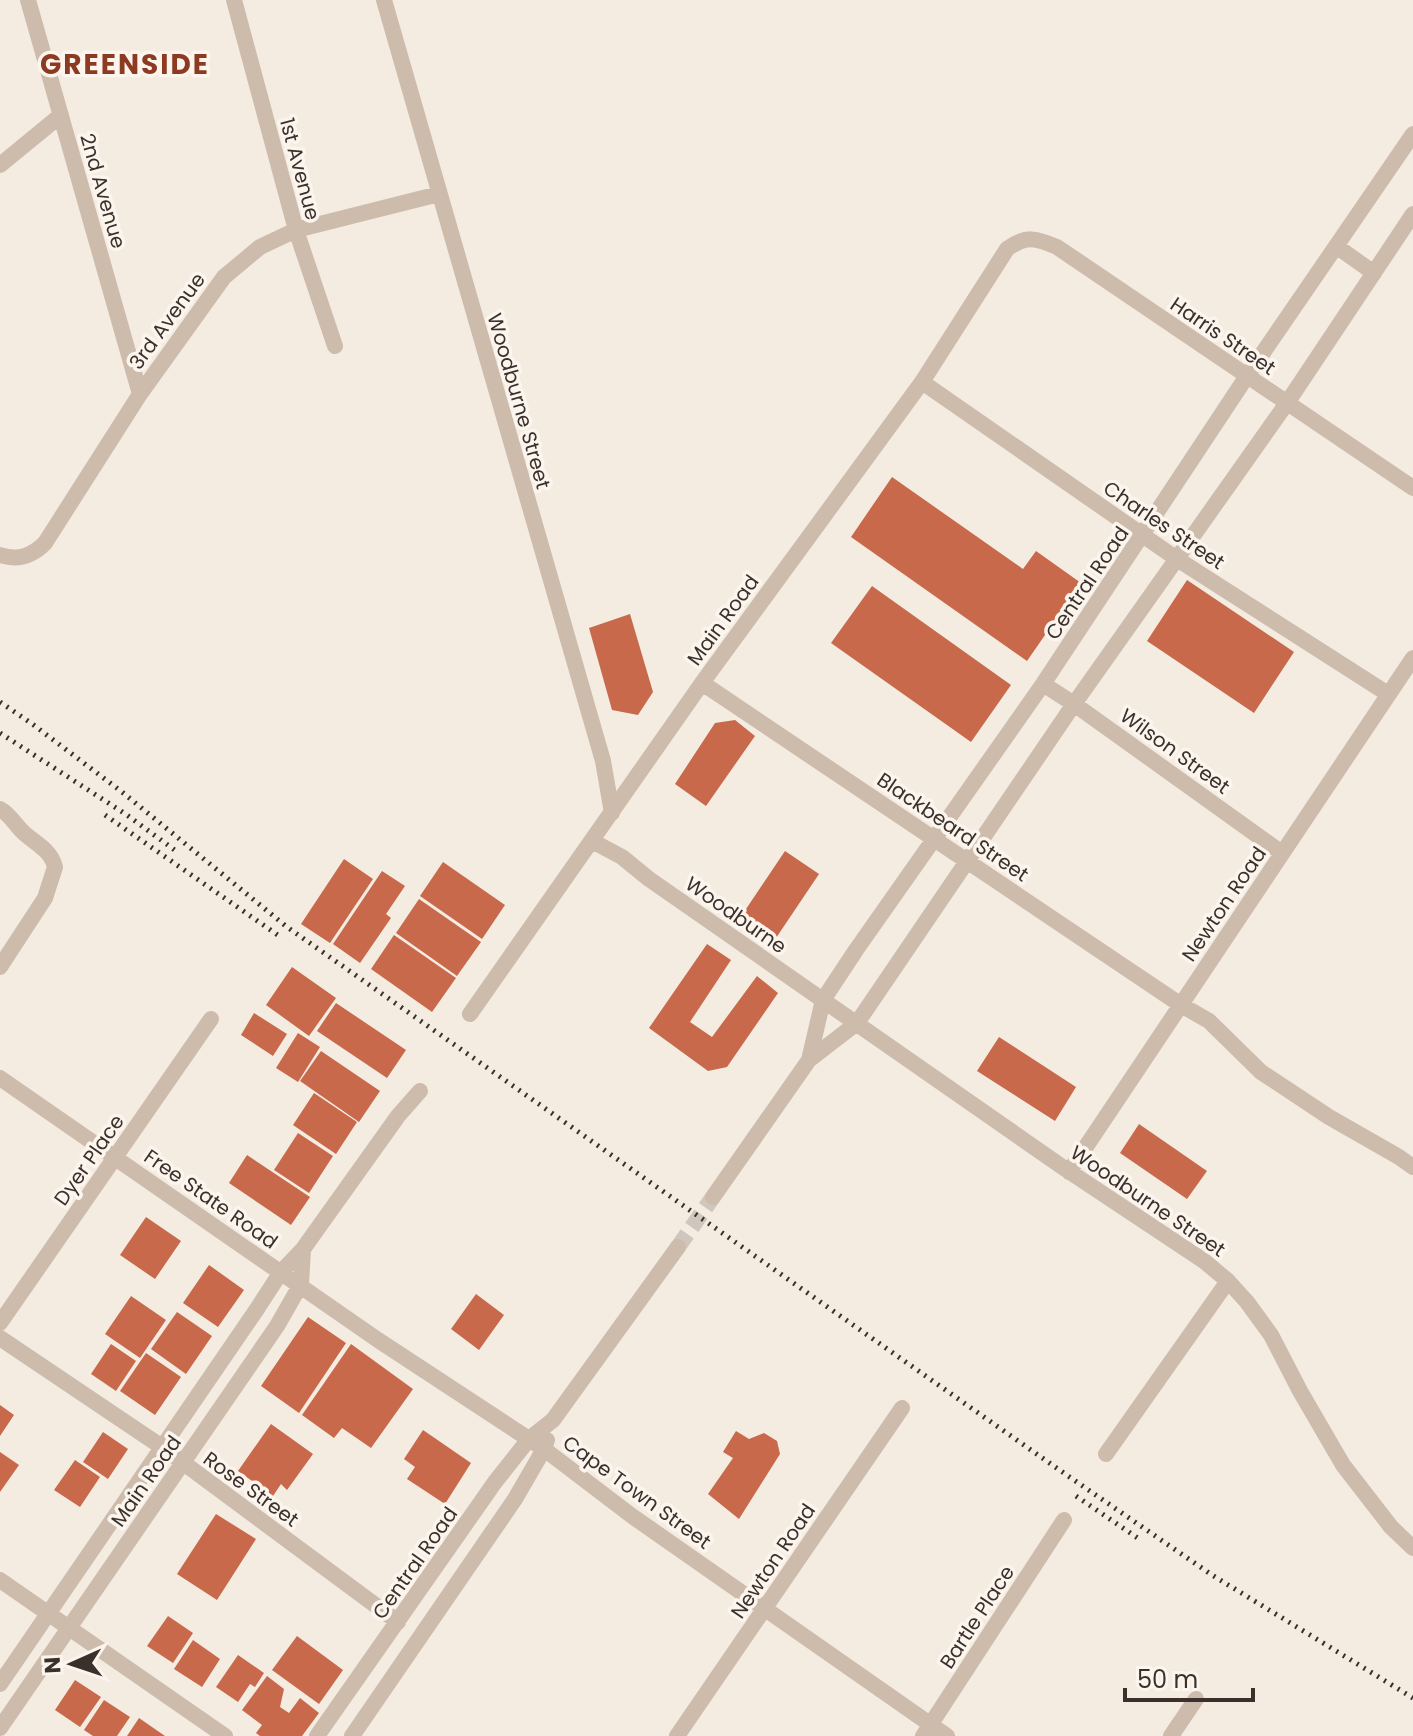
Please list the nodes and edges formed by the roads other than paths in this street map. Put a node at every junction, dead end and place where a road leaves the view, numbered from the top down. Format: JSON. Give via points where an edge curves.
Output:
{"nodes":[{"id":1,"x":28,"y":0,"type":"edge"},
{"id":2,"x":234,"y":0,"type":"edge"},
{"id":3,"x":384,"y":0,"type":"edge"},
{"id":4,"x":61,"y":115,"type":"junction"},
{"id":5,"x":1413,"y":134,"type":"edge"},
{"id":6,"x":0,"y":165,"type":"edge"},
{"id":7,"x":439,"y":194,"type":"junction"},
{"id":8,"x":1413,"y":214,"type":"edge"},
{"id":9,"x":296,"y":230,"type":"junction"},
{"id":10,"x":1336,"y":246,"type":"junction"},
{"id":11,"x":1007,"y":249,"type":"joint"},
{"id":12,"x":1374,"y":273,"type":"junction"},
{"id":13,"x":335,"y":346,"type":"dead end"},
{"id":14,"x":1247,"y":376,"type":"junction"},
{"id":15,"x":922,"y":382,"type":"junction"},
{"id":16,"x":140,"y":394,"type":"junction"},
{"id":17,"x":1287,"y":403,"type":"junction"},
{"id":18,"x":1413,"y":488,"type":"edge"},
{"id":19,"x":1142,"y":536,"type":"junction"},
{"id":20,"x":0,"y":555,"type":"edge"},
{"id":21,"x":1177,"y":559,"type":"junction"},
{"id":22,"x":1413,"y":658,"type":"edge"},
{"id":23,"x":702,"y":683,"type":"junction"},
{"id":24,"x":1043,"y":684,"type":"junction"},
{"id":25,"x":1388,"y":694,"type":"junction"},
{"id":26,"x":1074,"y":704,"type":"junction"},
{"id":27,"x":0,"y":809,"type":"edge"},
{"id":28,"x":612,"y":813,"type":"junction"},
{"id":29,"x":935,"y":839,"type":"junction"},
{"id":30,"x":592,"y":841,"type":"junction"},
{"id":31,"x":1282,"y":853,"type":"junction"},
{"id":32,"x":968,"y":861,"type":"junction"},
{"id":33,"x":0,"y":967,"type":"edge"},
{"id":34,"x":823,"y":1000,"type":"junction"},
{"id":35,"x":1181,"y":1005,"type":"junction"},
{"id":36,"x":470,"y":1014,"type":"dead end"},
{"id":37,"x":211,"y":1019,"type":"dead end"},
{"id":38,"x":857,"y":1023,"type":"junction"},
{"id":39,"x":809,"y":1060,"type":"junction"},
{"id":40,"x":0,"y":1078,"type":"edge"},
{"id":41,"x":420,"y":1091,"type":"dead end"},
{"id":42,"x":115,"y":1157,"type":"junction"},
{"id":43,"x":1413,"y":1167,"type":"edge"},
{"id":44,"x":1069,"y":1172,"type":"junction"},
{"id":45,"x":713,"y":1197,"type":"tunnel mouth"},
{"id":46,"x":678,"y":1247,"type":"tunnel mouth"},
{"id":47,"x":303,"y":1249,"type":"junction"},
{"id":48,"x":281,"y":1272,"type":"junction"},
{"id":49,"x":1228,"y":1281,"type":"junction"},
{"id":50,"x":301,"y":1284,"type":"junction"},
{"id":51,"x":0,"y":1323,"type":"edge"},
{"id":52,"x":0,"y":1338,"type":"edge"},
{"id":53,"x":902,"y":1408,"type":"dead end"},
{"id":54,"x":553,"y":1420,"type":"junction"},
{"id":55,"x":529,"y":1439,"type":"junction"},
{"id":56,"x":162,"y":1447,"type":"junction"},
{"id":57,"x":544,"y":1449,"type":"junction"},
{"id":58,"x":1106,"y":1454,"type":"dead end"},
{"id":59,"x":183,"y":1464,"type":"junction"},
{"id":60,"x":1064,"y":1520,"type":"dead end"},
{"id":61,"x":1413,"y":1548,"type":"edge"},
{"id":62,"x":0,"y":1580,"type":"edge"},
{"id":63,"x":765,"y":1608,"type":"junction"},
{"id":64,"x":49,"y":1613,"type":"junction"},
{"id":65,"x":398,"y":1622,"type":"junction"},
{"id":66,"x":68,"y":1627,"type":"junction"},
{"id":67,"x":0,"y":1684,"type":"edge"},
{"id":68,"x":1196,"y":1699,"type":"dead end"},
{"id":69,"x":0,"y":1728,"type":"edge"},
{"id":70,"x":927,"y":1730,"type":"edge"},
{"id":71,"x":225,"y":1736,"type":"edge"},
{"id":72,"x":317,"y":1736,"type":"edge"},
{"id":73,"x":352,"y":1736,"type":"edge"},
{"id":74,"x":677,"y":1736,"type":"edge"},
{"id":75,"x":947,"y":1736,"type":"edge"},
{"id":76,"x":1171,"y":1736,"type":"edge"}],
"edges":[{"from":1,"to":4,"type":"street","name":"2nd Avenue"},
{"from":2,"to":9,"type":"street","name":"1st Avenue"},
{"from":3,"to":7,"type":"street","name":"Woodburne Street"},
{"from":4,"to":6,"type":"street"},
{"from":4,"to":16,"type":"street","name":"2nd Avenue"},
{"from":5,"to":10,"type":"street","name":"Central Road"},
{"from":7,"to":9,"type":"street","name":"3rd Avenue"},
{"from":7,"to":28,"type":"street","name":"Woodburne Street","via":[[603,761]]},
{"from":8,"to":12,"type":"street","name":"Central Road"},
{"from":9,"to":13,"type":"street","name":"1st Avenue"},
{"from":9,"to":16,"type":"street","name":"3rd Avenue","via":[[260,247],[224,277]]},
{"from":10,"to":12,"type":"street"},
{"from":10,"to":14,"type":"street","name":"Central Road"},
{"from":11,"to":14,"type":"street","name":"Harris Street","via":[[1028,239],[1057,247]]},
{"from":11,"to":15,"type":"street","name":"Main Road"},
{"from":12,"to":17,"type":"street","name":"Central Road"},
{"from":14,"to":17,"type":"street","name":"Harris Street"},
{"from":14,"to":19,"type":"street","name":"Central Road"},
{"from":15,"to":19,"type":"street","name":"Charles Street"},
{"from":15,"to":23,"type":"street","name":"Main Road"},
{"from":16,"to":20,"type":"street","name":"3rd Avenue","via":[[45,543],[22,558]]},
{"from":17,"to":18,"type":"street","name":"Harris Street"},
{"from":17,"to":21,"type":"street","name":"Central Road"},
{"from":19,"to":21,"type":"street","name":"Charles Street"},
{"from":19,"to":24,"type":"street","name":"Central Road"},
{"from":21,"to":25,"type":"street","name":"Charles Street"},
{"from":21,"to":26,"type":"street","name":"Central Road"},
{"from":22,"to":25,"type":"street","name":"Newton Road"},
{"from":23,"to":28,"type":"street","name":"Main Road"},
{"from":23,"to":29,"type":"street","name":"Blackbeard Street"},
{"from":24,"to":26,"type":"street","name":"Wilson Street"},
{"from":24,"to":29,"type":"street","name":"Central Road"},
{"from":25,"to":31,"type":"street","name":"Newton Road"},
{"from":26,"to":31,"type":"street","name":"Wilson Street"},
{"from":26,"to":32,"type":"street","name":"Central Road"},
{"from":27,"to":33,"type":"street","via":[[48,852],[55,867],[45,898]]},
{"from":28,"to":30,"type":"street","name":"Main Road"},
{"from":29,"to":32,"type":"street","name":"Blackbeard Street"},
{"from":29,"to":34,"type":"street","name":"Central Road"},
{"from":30,"to":34,"type":"street","name":"Woodburne"},
{"from":30,"to":36,"type":"street","name":"Main Road"},
{"from":31,"to":35,"type":"street","name":"Newton Road"},
{"from":32,"to":35,"type":"street","name":"Blackbeard Street"},
{"from":32,"to":38,"type":"street","name":"Central Road"},
{"from":34,"to":38,"type":"street","name":"Woodburne"},
{"from":34,"to":39,"type":"street","name":"Central Road"},
{"from":35,"to":43,"type":"street","name":"Blackbeard Street","via":[[1209,1021],[1261,1072]]},
{"from":35,"to":44,"type":"street","name":"Newton Road"},
{"from":37,"to":42,"type":"street","name":"Dyer Place"},
{"from":38,"to":39,"type":"street","name":"Central Road"},
{"from":38,"to":44,"type":"street","name":"Woodburne Street"},
{"from":39,"to":45,"type":"street","name":"Central Road"},
{"from":40,"to":42,"type":"street","name":"Free State Road"},
{"from":41,"to":47,"type":"street","name":"Main Road"},
{"from":42,"to":48,"type":"street","name":"Free State Road"},
{"from":42,"to":51,"type":"street","name":"Dyer Place"},
{"from":44,"to":49,"type":"street","name":"Woodburne Street"},
{"from":46,"to":54,"type":"street","name":"Central Road"},
{"from":47,"to":48,"type":"street","name":"Main Road"},
{"from":47,"to":50,"type":"street","name":"Main Road"},
{"from":48,"to":50,"type":"street","name":"Free State Road"},
{"from":48,"to":56,"type":"street","name":"Main Road"},
{"from":49,"to":58,"type":"street"},
{"from":49,"to":61,"type":"street","name":"Woodburne Street","via":[[1271,1335],[1343,1465]]},
{"from":50,"to":55,"type":"street","name":"Cape Town Street"},
{"from":50,"to":59,"type":"street","name":"Main Road"},
{"from":52,"to":56,"type":"street","name":"Rose Street"},
{"from":53,"to":63,"type":"street","name":"Newton Road"},
{"from":54,"to":55,"type":"street","name":"Central Road"},
{"from":54,"to":57,"type":"street","name":"Central Road"},
{"from":55,"to":57,"type":"street","name":"Cape Town Street"},
{"from":55,"to":65,"type":"street","name":"Central Road"},
{"from":56,"to":59,"type":"street","name":"Rose Street"},
{"from":56,"to":64,"type":"street","name":"Main Road"},
{"from":57,"to":63,"type":"street","name":"Cape Town Street"},
{"from":57,"to":73,"type":"street","name":"Central Road"},
{"from":59,"to":65,"type":"street","name":"Rose Street"},
{"from":59,"to":66,"type":"street","name":"Main Road"},
{"from":60,"to":70,"type":"street","name":"Bartle Place"},
{"from":62,"to":64,"type":"street"},
{"from":63,"to":70,"type":"street","name":"Cape Town Street"},
{"from":63,"to":74,"type":"street","name":"Newton Road"},
{"from":64,"to":66,"type":"street"},
{"from":64,"to":67,"type":"street","name":"Main Road"},
{"from":65,"to":72,"type":"street","name":"Central Road"},
{"from":66,"to":69,"type":"street","name":"Main Road"},
{"from":66,"to":71,"type":"street"},
{"from":68,"to":76,"type":"street"},
{"from":70,"to":75,"type":"street","name":"Cape Town Street"}]}
